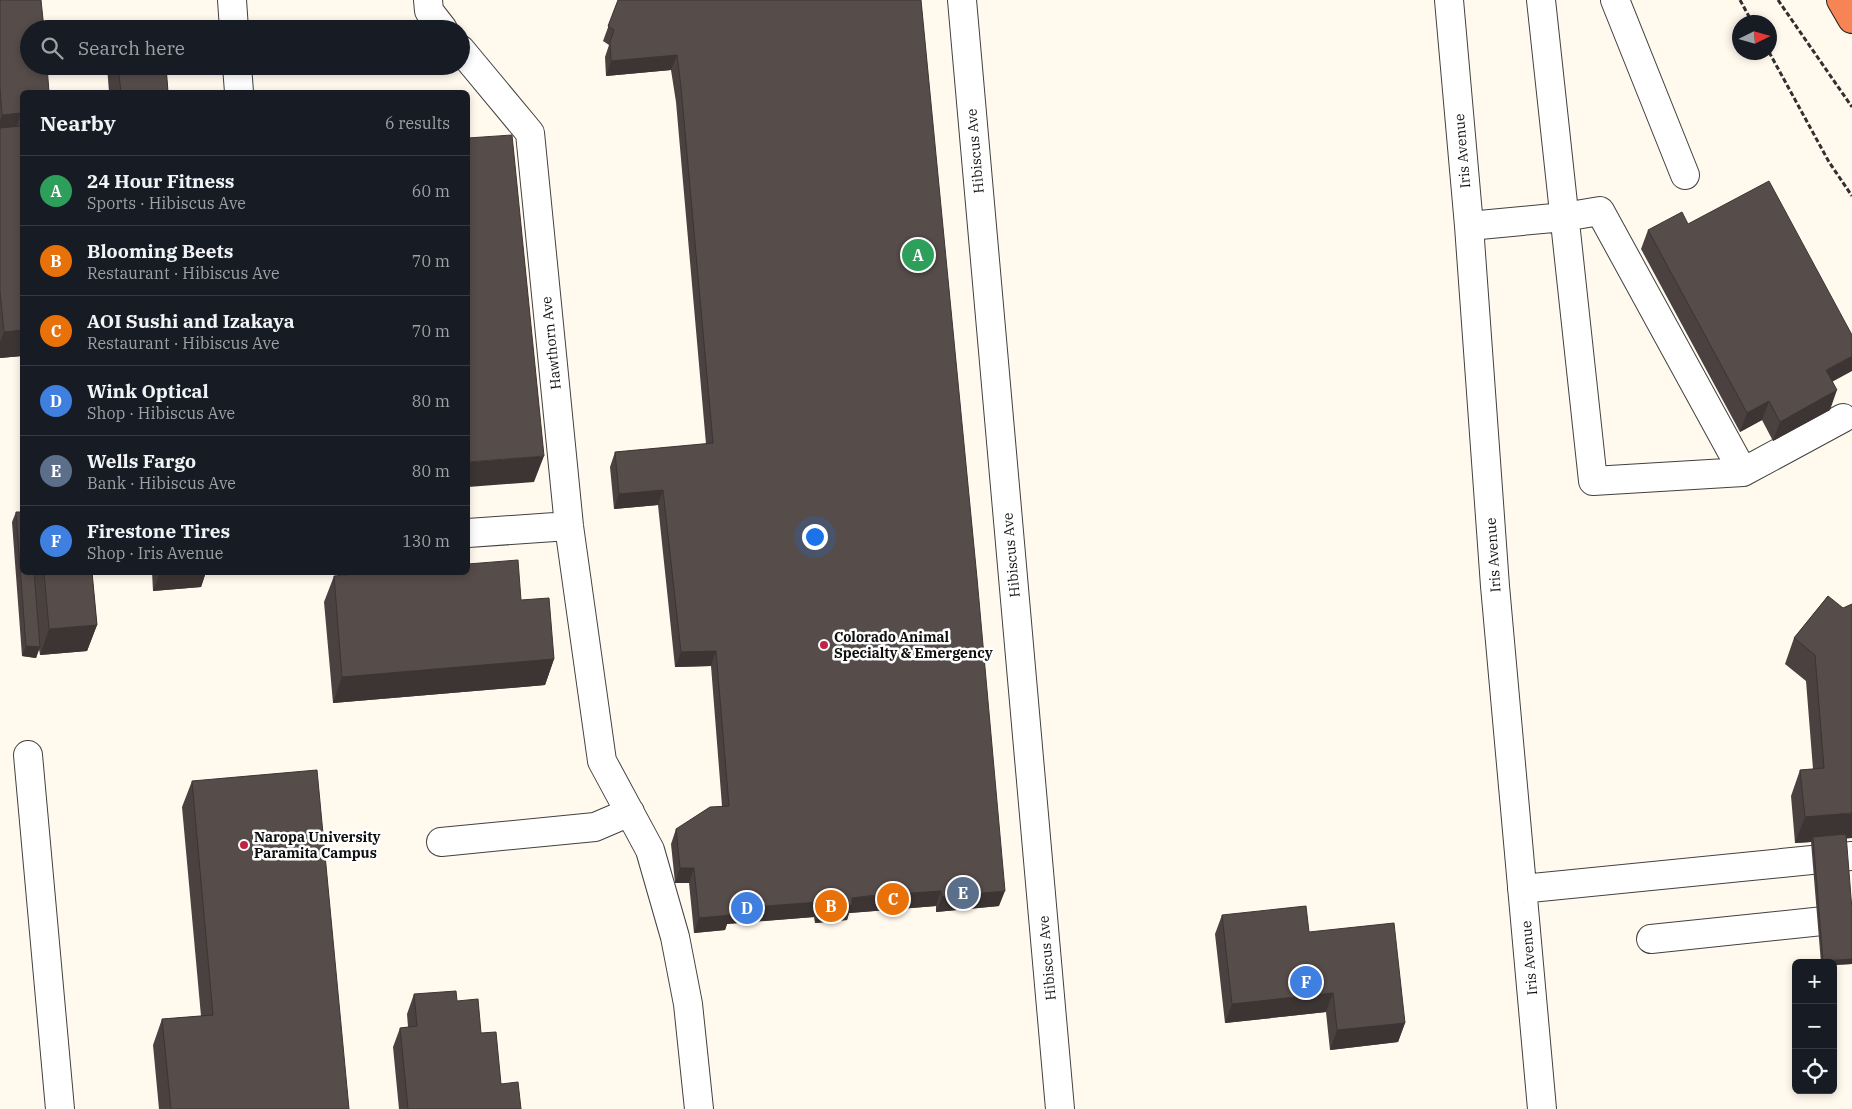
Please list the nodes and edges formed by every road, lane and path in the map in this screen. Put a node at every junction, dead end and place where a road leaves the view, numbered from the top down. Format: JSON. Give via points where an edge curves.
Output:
{"nodes":[{"id":1,"x":232,"y":0,"type":"edge"},
{"id":2,"x":428,"y":0,"type":"edge"},
{"id":3,"x":962,"y":0,"type":"edge"},
{"id":4,"x":1449,"y":0,"type":"edge"},
{"id":5,"x":1541,"y":0,"type":"edge"},
{"id":6,"x":1615,"y":0,"type":"edge"},
{"id":7,"x":1740,"y":0,"type":"edge"},
{"id":8,"x":1778,"y":0,"type":"edge"},
{"id":9,"x":1841,"y":0,"type":"edge"},
{"id":10,"x":1748,"y":15,"type":"edge"},
{"id":11,"x":1852,"y":19,"type":"edge"},
{"id":12,"x":233,"y":20,"type":"edge"},
{"id":13,"x":436,"y":20,"type":"edge"},
{"id":14,"x":1773,"y":60,"type":"edge"},
{"id":15,"x":470,"y":61,"type":"edge"},
{"id":16,"x":238,"y":75,"type":"edge"},
{"id":17,"x":239,"y":90,"type":"edge"},
{"id":18,"x":1852,"y":107,"type":"edge"},
{"id":19,"x":1685,"y":175,"type":"dead end"},
{"id":20,"x":1852,"y":196,"type":"edge"},
{"id":21,"x":1564,"y":217,"type":"junction"},
{"id":22,"x":1469,"y":226,"type":"junction"},
{"id":23,"x":1843,"y":418,"type":"dead end"},
{"id":24,"x":1743,"y":472,"type":"junction"},
{"id":25,"x":570,"y":526,"type":"junction"},
{"id":26,"x":470,"y":533,"type":"edge"},
{"id":27,"x":28,"y":755,"type":"dead end"},
{"id":28,"x":630,"y":812,"type":"junction"},
{"id":29,"x":441,"y":842,"type":"dead end"},
{"id":30,"x":1852,"y":856,"type":"edge"},
{"id":31,"x":1522,"y":889,"type":"junction"},
{"id":32,"x":1852,"y":918,"type":"edge"},
{"id":33,"x":1651,"y":939,"type":"dead end"},
{"id":34,"x":60,"y":1109,"type":"edge"},
{"id":35,"x":699,"y":1109,"type":"edge"},
{"id":36,"x":1060,"y":1109,"type":"edge"},
{"id":37,"x":1542,"y":1109,"type":"edge"}],
"edges":[{"from":1,"to":12,"type":"street"},
{"from":2,"to":13,"type":"street","via":[[429,11]]},
{"from":3,"to":36,"type":"street","name":"Hibiscus Ave"},
{"from":4,"to":22,"type":"street","name":"Iris Avenue"},
{"from":5,"to":21,"type":"street"},
{"from":6,"to":19,"type":"street"},
{"from":7,"to":10,"type":"path"},
{"from":8,"to":18,"type":"path"},
{"from":9,"to":11,"type":"highway"},
{"from":14,"to":20,"type":"path","via":[[1829,162]]},
{"from":15,"to":25,"type":"street","name":"Hawthorn Ave","via":[[530,133]]},
{"from":16,"to":17,"type":"street"},
{"from":21,"to":22,"type":"street"},
{"from":21,"to":24,"type":"street","via":[[1600,211]]},
{"from":21,"to":24,"type":"street","via":[[1593,481]]},
{"from":22,"to":31,"type":"street","name":"Iris Avenue","via":[[1495,586]]},
{"from":23,"to":24,"type":"street"},
{"from":25,"to":26,"type":"street"},
{"from":25,"to":28,"type":"street","name":"Hawthorn Ave","via":[[602,761]]},
{"from":27,"to":34,"type":"street"},
{"from":28,"to":29,"type":"street","via":[[595,827]]},
{"from":28,"to":35,"type":"street","name":"Hawthorn Ave","via":[[650,850],[675,937],[688,1004]]},
{"from":30,"to":31,"type":"street"},
{"from":31,"to":37,"type":"street","name":"Iris Avenue"},
{"from":32,"to":33,"type":"street"}]}
